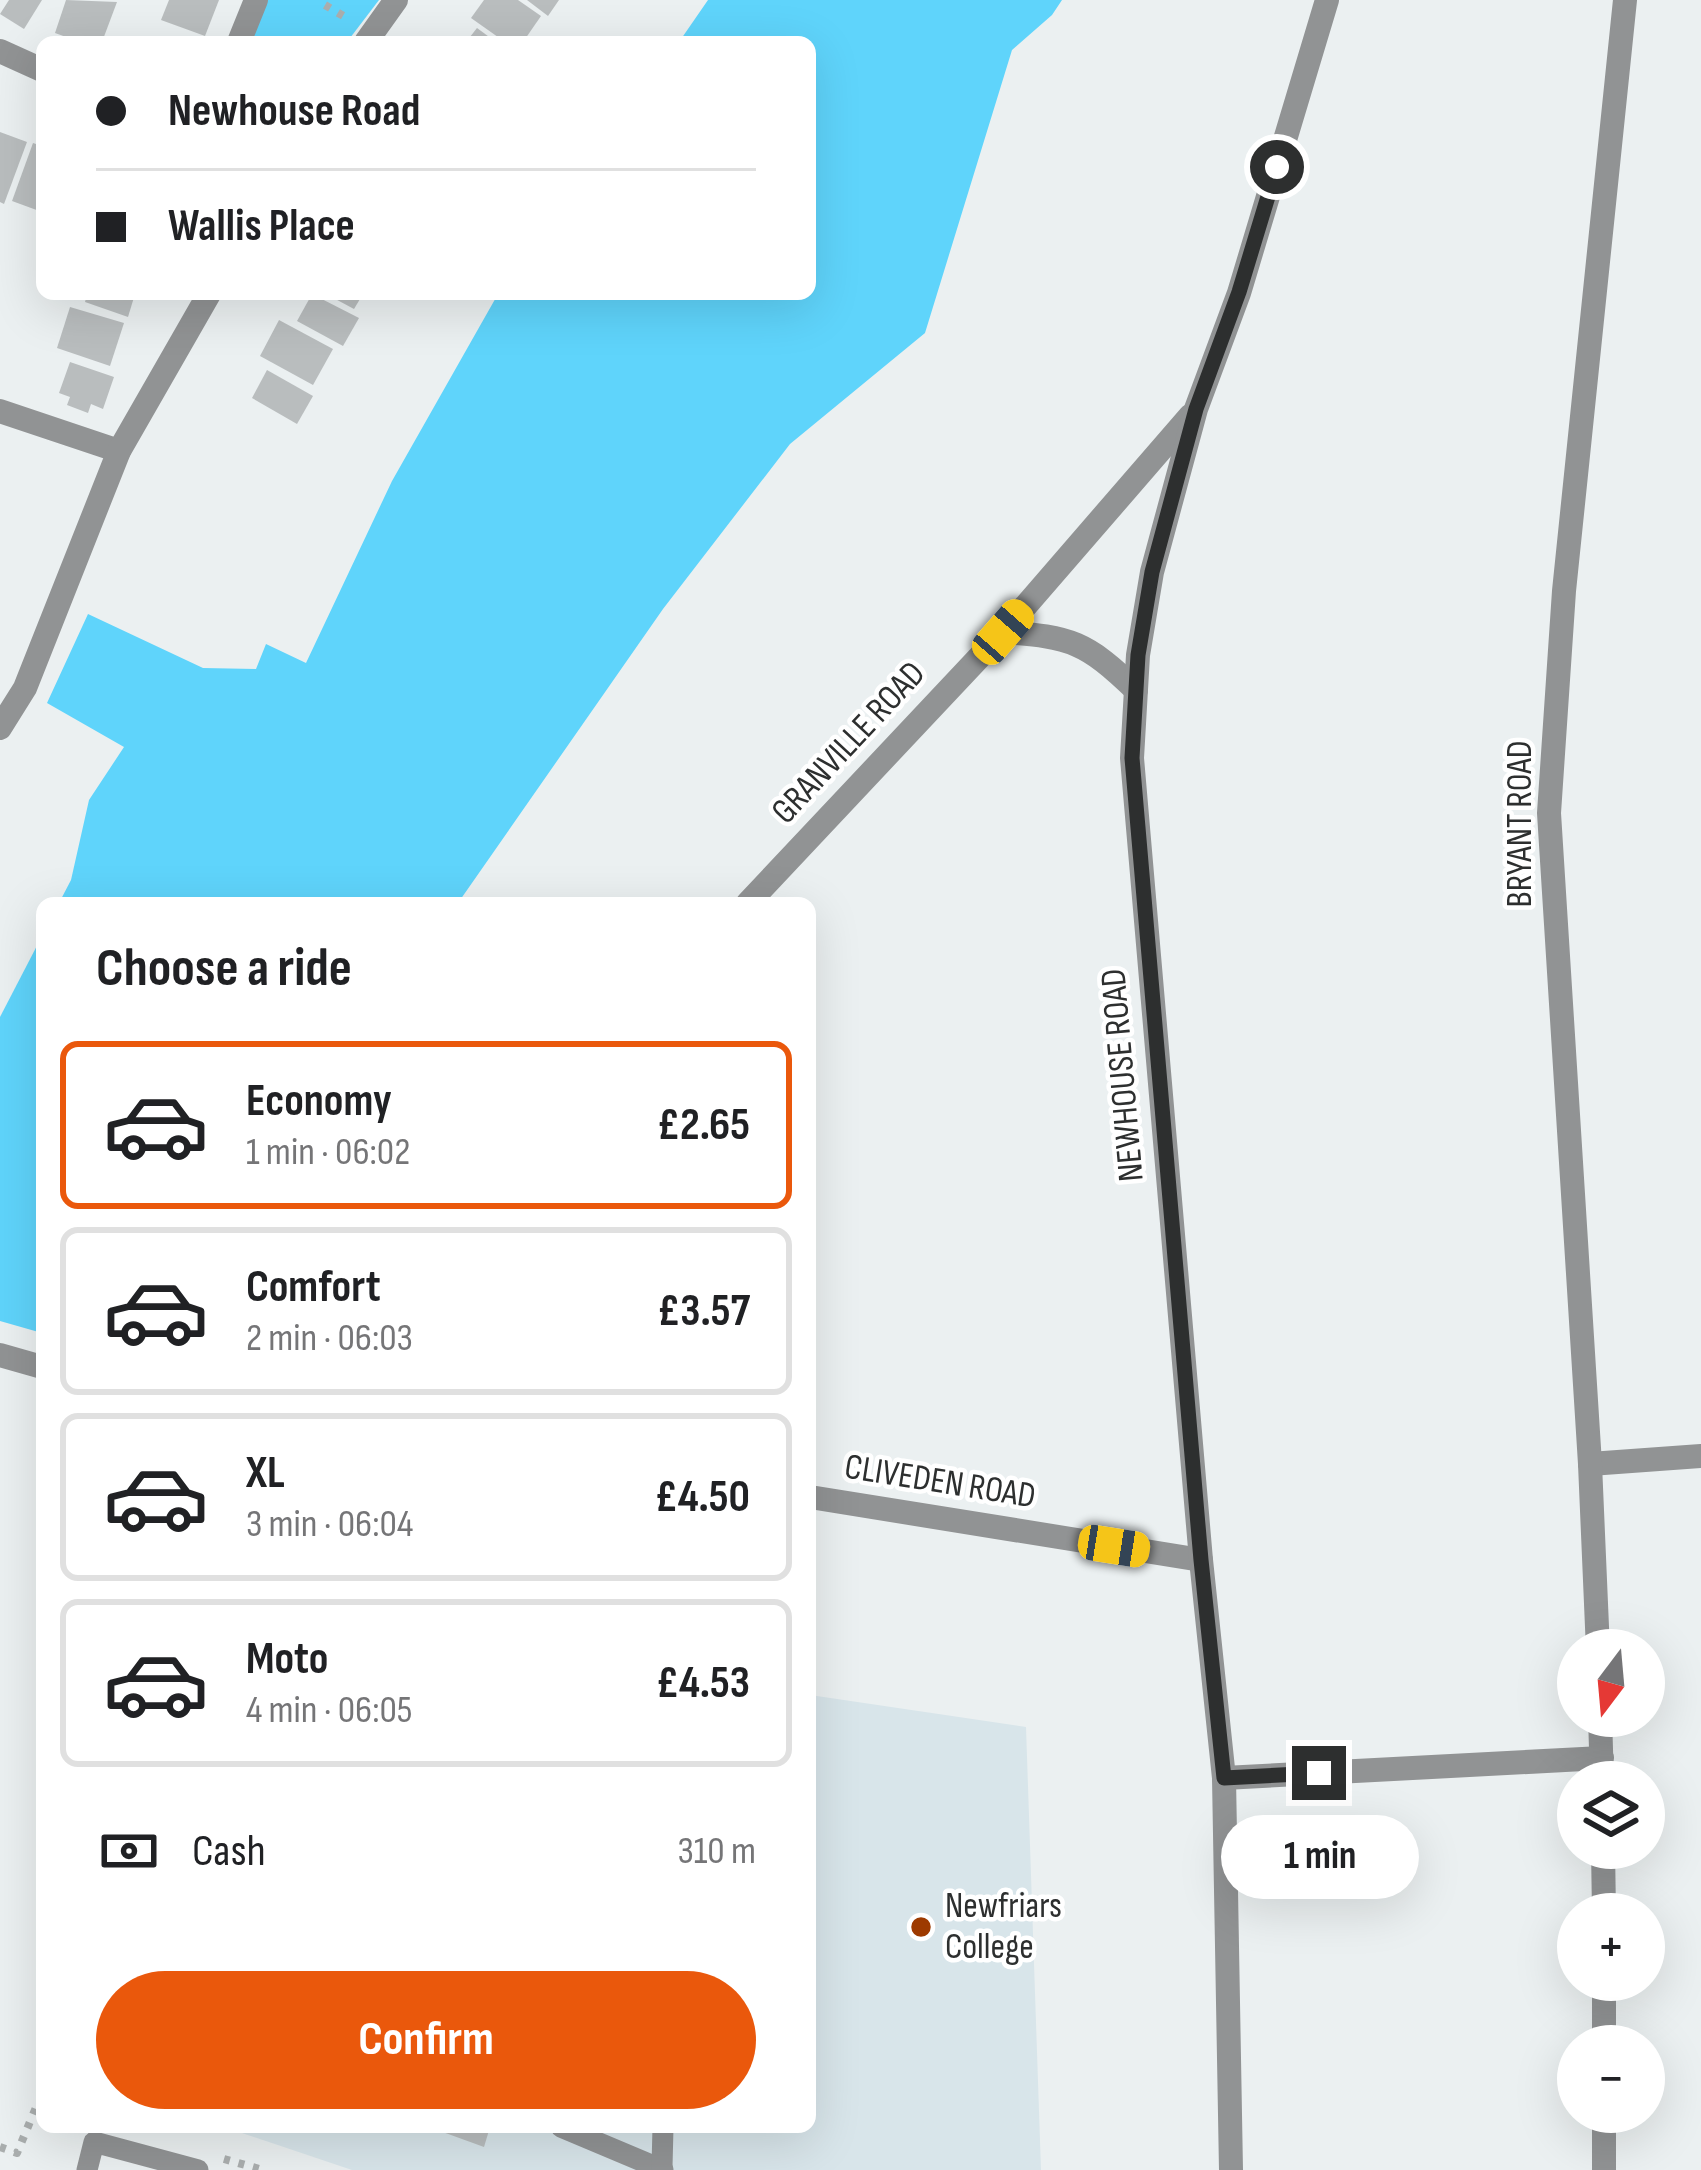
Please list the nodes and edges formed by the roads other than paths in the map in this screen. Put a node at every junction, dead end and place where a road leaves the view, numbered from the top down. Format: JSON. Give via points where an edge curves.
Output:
{"nodes":[{"id":1,"x":256,"y":0,"type":"edge"},
{"id":2,"x":395,"y":0,"type":"edge"},
{"id":3,"x":1327,"y":0,"type":"edge"},
{"id":4,"x":1625,"y":0,"type":"edge"},
{"id":5,"x":241,"y":36,"type":"edge"},
{"id":6,"x":371,"y":36,"type":"edge"},
{"id":7,"x":0,"y":51,"type":"edge"},
{"id":8,"x":36,"y":67,"type":"edge"},
{"id":9,"x":206,"y":300,"type":"edge"},
{"id":10,"x":1196,"y":409,"type":"junction"},
{"id":11,"x":0,"y":411,"type":"edge"},
{"id":12,"x":119,"y":451,"type":"junction"},
{"id":13,"x":1003,"y":632,"type":"junction"},
{"id":14,"x":1136,"y":690,"type":"junction"},
{"id":15,"x":0,"y":728,"type":"edge"},
{"id":16,"x":754,"y":897,"type":"edge"},
{"id":17,"x":0,"y":1355,"type":"edge"},
{"id":18,"x":36,"y":1365,"type":"edge"},
{"id":19,"x":1701,"y":1456,"type":"edge"},
{"id":20,"x":1590,"y":1464,"type":"junction"},
{"id":21,"x":816,"y":1499,"type":"edge"},
{"id":22,"x":1201,"y":1560,"type":"junction"},
{"id":23,"x":1597,"y":1629,"type":"edge"},
{"id":24,"x":1557,"y":1771,"type":"edge"},
{"id":25,"x":1224,"y":1778,"type":"junction"},
{"id":26,"x":576,"y":2133,"type":"edge"},
{"id":27,"x":663,"y":2133,"type":"edge"},
{"id":28,"x":1604,"y":2133,"type":"edge"},
{"id":29,"x":159,"y":2165,"type":"edge"},
{"id":30,"x":663,"y":2169,"type":"edge"},
{"id":31,"x":87,"y":2170,"type":"edge"},
{"id":32,"x":199,"y":2170,"type":"edge"},
{"id":33,"x":1231,"y":2170,"type":"edge"},
{"id":34,"x":1604,"y":2170,"type":"edge"}],
"edges":[{"from":1,"to":5,"type":"street"},
{"from":2,"to":6,"type":"street"},
{"from":3,"to":10,"type":"street","name":"NEWHOUSE ROAD"},
{"from":4,"to":20,"type":"street","name":"BRYANT ROAD","via":[[1549,813]]},
{"from":7,"to":8,"type":"street"},
{"from":9,"to":12,"type":"street"},
{"from":10,"to":13,"type":"street","name":"GRANVILLE ROAD"},
{"from":10,"to":14,"type":"street","name":"NEWHOUSE ROAD","via":[[1152,572]]},
{"from":11,"to":12,"type":"street"},
{"from":12,"to":15,"type":"street","via":[[25,688]]},
{"from":13,"to":14,"type":"street","via":[[1056,635],[1096,651]]},
{"from":13,"to":16,"type":"street","name":"GRANVILLE ROAD"},
{"from":14,"to":22,"type":"street","name":"NEWHOUSE ROAD","via":[[1132,758]]},
{"from":17,"to":18,"type":"street"},
{"from":19,"to":20,"type":"street"},
{"from":20,"to":23,"type":"street","name":"BRYANT ROAD"},
{"from":21,"to":22,"type":"street","name":"CLIVEDEN ROAD"},
{"from":22,"to":25,"type":"street","name":"NEWHOUSE ROAD"},
{"from":24,"to":25,"type":"street"},
{"from":25,"to":33,"type":"street","name":"NEWHOUSE ROAD"},
{"from":26,"to":30,"type":"lane"},
{"from":27,"to":30,"type":"lane"},
{"from":28,"to":34,"type":"street"},
{"from":29,"to":31,"type":"lane","via":[[94,2142]]},
{"from":29,"to":32,"type":"lane"}]}
